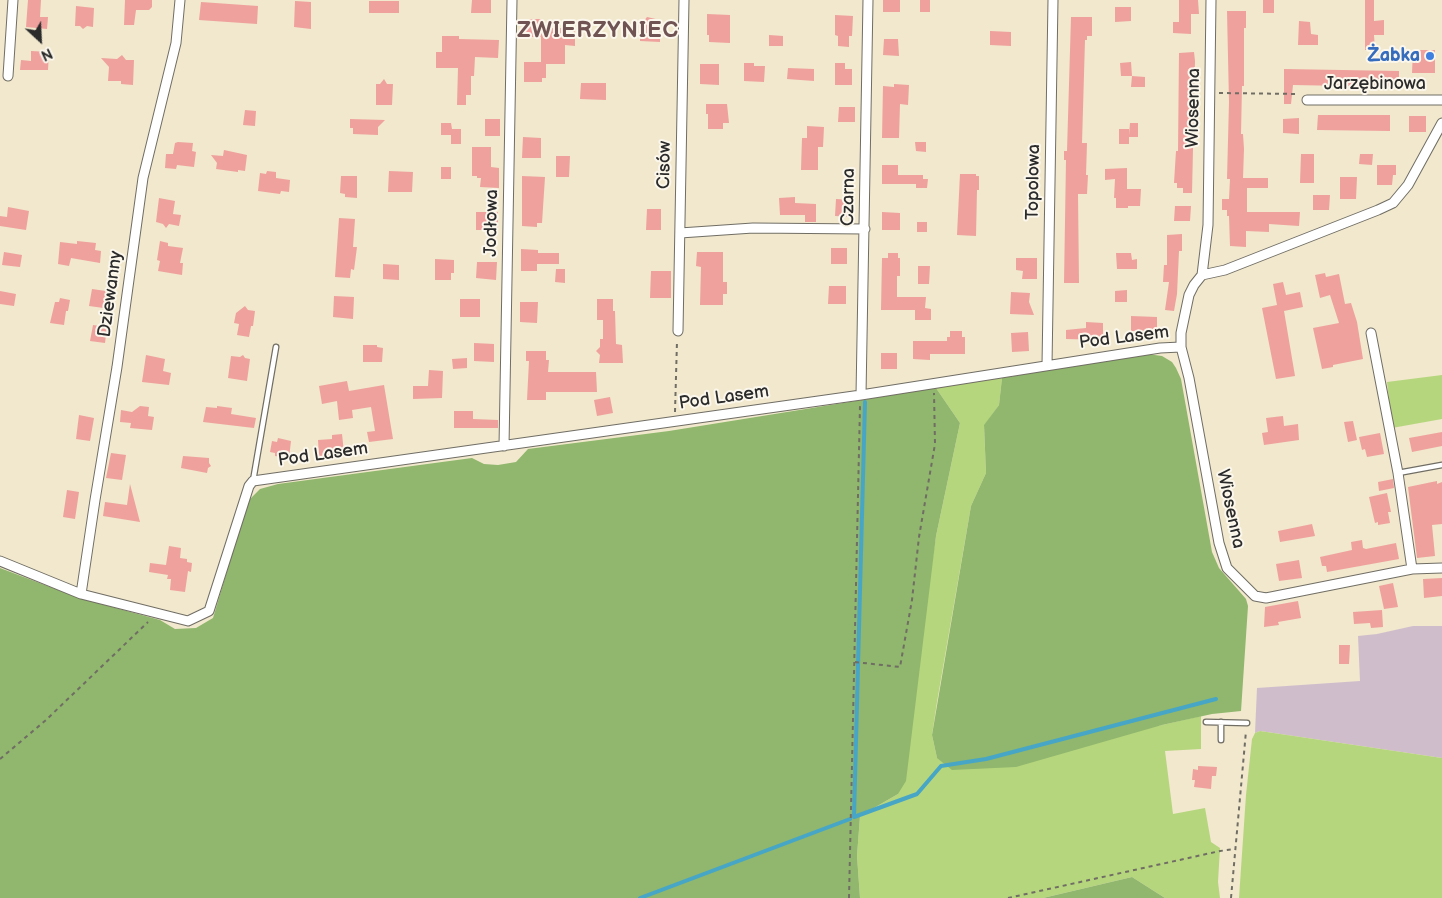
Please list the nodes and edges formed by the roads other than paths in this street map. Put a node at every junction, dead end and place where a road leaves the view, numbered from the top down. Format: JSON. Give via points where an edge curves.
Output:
{"nodes":[{"id":1,"x":13,"y":0,"type":"edge"},
{"id":2,"x":180,"y":0,"type":"edge"},
{"id":3,"x":512,"y":0,"type":"edge"},
{"id":4,"x":684,"y":0,"type":"edge"},
{"id":5,"x":868,"y":0,"type":"edge"},
{"id":6,"x":1053,"y":0,"type":"edge"},
{"id":7,"x":1211,"y":0,"type":"edge"},
{"id":8,"x":8,"y":76,"type":"dead end"},
{"id":9,"x":1307,"y":100,"type":"road end"},
{"id":10,"x":1442,"y":100,"type":"edge"},
{"id":11,"x":1442,"y":123,"type":"edge"},
{"id":12,"x":864,"y":229,"type":"junction"},
{"id":13,"x":680,"y":233,"type":"junction"},
{"id":14,"x":1202,"y":275,"type":"junction"},
{"id":15,"x":678,"y":331,"type":"road end"},
{"id":16,"x":1371,"y":334,"type":"dead end"},
{"id":17,"x":276,"y":347,"type":"dead end"},
{"id":18,"x":1181,"y":348,"type":"junction"},
{"id":19,"x":1047,"y":365,"type":"junction"},
{"id":20,"x":861,"y":394,"type":"junction"},
{"id":21,"x":504,"y":446,"type":"junction"},
{"id":22,"x":1442,"y":465,"type":"edge"},
{"id":23,"x":1398,"y":472,"type":"junction"},
{"id":24,"x":253,"y":481,"type":"junction"},
{"id":25,"x":0,"y":561,"type":"edge"},
{"id":26,"x":1442,"y":568,"type":"edge"},
{"id":27,"x":1412,"y":569,"type":"junction"},
{"id":28,"x":81,"y":594,"type":"junction"},
{"id":29,"x":1206,"y":722,"type":"dead end"},
{"id":30,"x":1221,"y":722,"type":"junction"},
{"id":31,"x":1247,"y":723,"type":"road end"},
{"id":32,"x":1221,"y":740,"type":"dead end"}],
"edges":[{"from":1,"to":8,"type":"street"},
{"from":2,"to":28,"type":"street","name":"Dziewanny","via":[[176,43],[142,178],[117,367]]},
{"from":3,"to":21,"type":"street","name":"Jodłowa"},
{"from":4,"to":13,"type":"street","name":"Cisów"},
{"from":5,"to":12,"type":"street","name":"Czarna"},
{"from":6,"to":19,"type":"street","name":"Topolowa"},
{"from":7,"to":14,"type":"street","name":"Wiosenna","via":[[1208,224]]},
{"from":9,"to":10,"type":"street","name":"Jarzębinowa"},
{"from":11,"to":14,"type":"street","via":[[1408,185],[1392,203],[1225,270]]},
{"from":12,"to":13,"type":"street","via":[[753,228]]},
{"from":12,"to":20,"type":"street","name":"Czarna"},
{"from":13,"to":15,"type":"street","name":"Cisów"},
{"from":14,"to":18,"type":"street","name":"Pod Lasem","via":[[1189,295]]},
{"from":16,"to":23,"type":"street"},
{"from":17,"to":24,"type":"lane"},
{"from":18,"to":19,"type":"street","name":"Pod Lasem","via":[[1160,348]]},
{"from":18,"to":27,"type":"street","name":"Wiosenna","via":[[1219,543],[1227,568],[1255,596],[1266,598]]},
{"from":19,"to":20,"type":"street","name":"Pod Lasem"},
{"from":20,"to":21,"type":"street","name":"Pod Lasem"},
{"from":21,"to":24,"type":"street","name":"Pod Lasem"},
{"from":22,"to":23,"type":"lane"},
{"from":23,"to":27,"type":"street"},
{"from":24,"to":28,"type":"street","via":[[209,612],[188,621]]},
{"from":25,"to":28,"type":"street"},
{"from":26,"to":27,"type":"street","name":"Wiosenna"},
{"from":29,"to":30,"type":"lane"},
{"from":30,"to":31,"type":"lane"},
{"from":30,"to":32,"type":"lane"}]}
